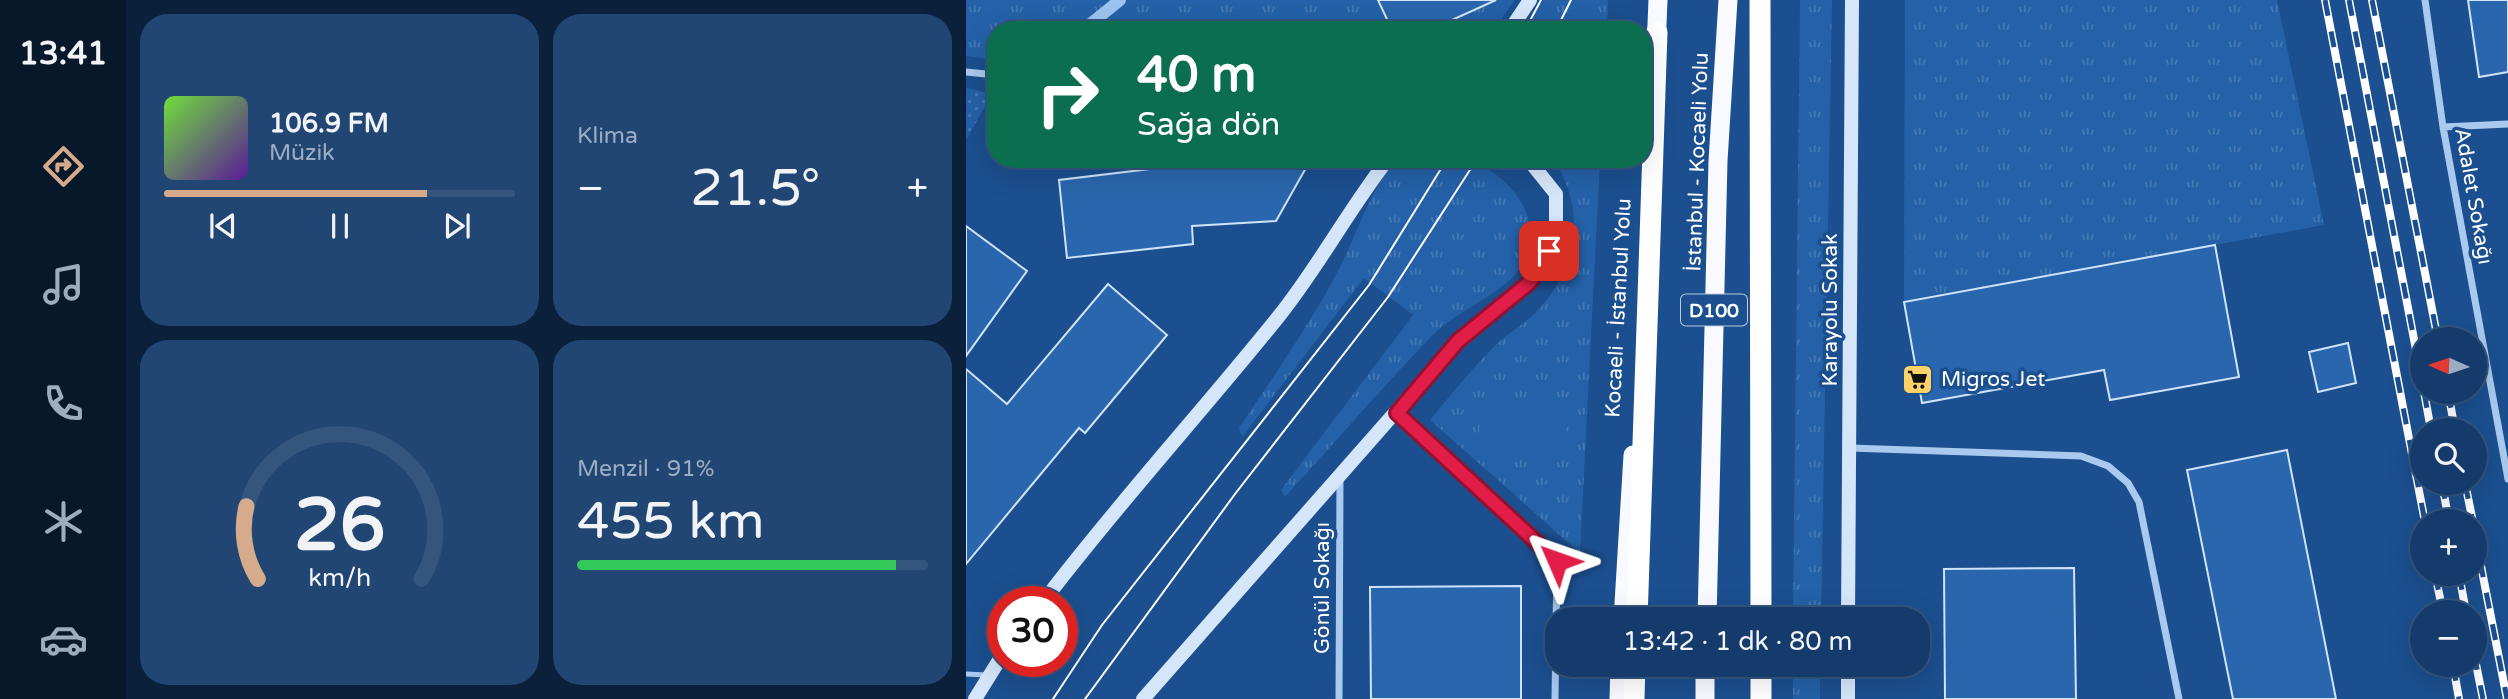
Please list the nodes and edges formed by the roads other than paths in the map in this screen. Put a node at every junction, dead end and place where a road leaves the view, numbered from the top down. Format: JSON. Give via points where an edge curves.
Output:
{"nodes":[{"id":1,"x":1530,"y":0,"type":"edge"},
{"id":2,"x":1657,"y":0,"type":"edge"},
{"id":3,"x":1728,"y":0,"type":"edge"},
{"id":4,"x":1760,"y":0,"type":"edge"},
{"id":5,"x":1852,"y":0,"type":"edge"},
{"id":6,"x":2425,"y":0,"type":"edge"},
{"id":7,"x":1516,"y":21,"type":"edge"},
{"id":8,"x":1657,"y":32,"type":"junction"},
{"id":9,"x":966,"y":72,"type":"edge"},
{"id":10,"x":987,"y":74,"type":"edge"},
{"id":11,"x":1652,"y":118,"type":"edge"},
{"id":12,"x":2508,"y":124,"type":"edge"},
{"id":13,"x":2443,"y":127,"type":"junction"},
{"id":14,"x":1381,"y":168,"type":"edge"},
{"id":15,"x":1535,"y":168,"type":"edge"},
{"id":16,"x":1649,"y":168,"type":"edge"},
{"id":17,"x":1397,"y":413,"type":"junction"},
{"id":18,"x":2498,"y":425,"type":"junction"},
{"id":19,"x":2508,"y":425,"type":"edge"},
{"id":20,"x":1850,"y":448,"type":"junction"},
{"id":21,"x":1340,"y":477,"type":"junction"},
{"id":22,"x":2508,"y":479,"type":"edge"},
{"id":23,"x":1055,"y":586,"type":"edge"},
{"id":24,"x":1624,"y":607,"type":"edge"},
{"id":25,"x":1637,"y":607,"type":"edge"},
{"id":26,"x":1707,"y":607,"type":"edge"},
{"id":27,"x":1761,"y":607,"type":"edge"},
{"id":28,"x":1849,"y":607,"type":"edge"},
{"id":29,"x":966,"y":674,"type":"edge"},
{"id":30,"x":987,"y":675,"type":"edge"},
{"id":31,"x":989,"y":677,"type":"edge"},
{"id":32,"x":1620,"y":677,"type":"edge"},
{"id":33,"x":1635,"y":677,"type":"edge"},
{"id":34,"x":1705,"y":677,"type":"edge"},
{"id":35,"x":1761,"y":677,"type":"edge"},
{"id":36,"x":1848,"y":677,"type":"edge"},
{"id":37,"x":975,"y":699,"type":"edge"},
{"id":38,"x":1143,"y":699,"type":"edge"},
{"id":39,"x":1339,"y":699,"type":"edge"},
{"id":40,"x":1555,"y":699,"type":"edge"},
{"id":41,"x":1619,"y":699,"type":"edge"},
{"id":42,"x":1634,"y":699,"type":"edge"},
{"id":43,"x":1704,"y":699,"type":"edge"},
{"id":44,"x":1761,"y":699,"type":"edge"},
{"id":45,"x":1848,"y":699,"type":"edge"},
{"id":46,"x":2179,"y":699,"type":"edge"}],
"edges":[{"from":1,"to":7,"type":"main road"},
{"from":2,"to":8,"type":"highway","name":"Kocaeli - İstanbul Yolu"},
{"from":3,"to":26,"type":"highway","name":"İstanbul - Kocaeli Yolu","number":"D100","via":[[1718,161]]},
{"from":4,"to":27,"type":"highway"},
{"from":5,"to":20,"type":"main road","name":"Karayolu Sokak"},
{"from":6,"to":13,"type":"street","name":"Adalet Sokağı"},
{"from":8,"to":11,"type":"highway","name":"Kocaeli - İstanbul Yolu"},
{"from":8,"to":25,"type":"highway"},
{"from":9,"to":10,"type":"street"},
{"from":12,"to":13,"type":"street"},
{"from":13,"to":18,"type":"street","name":"Adalet Sokağı"},
{"from":14,"to":23,"type":"main road","via":[[1280,314]]},
{"from":15,"to":17,"type":"main road","via":[[1556,194],[1556,223],[1549,251],[1530,282],[1458,341]]},
{"from":16,"to":24,"type":"highway","name":"Kocaeli - İstanbul Yolu"},
{"from":17,"to":21,"type":"main road"},
{"from":17,"to":40,"type":"street","via":[[1557,561]]},
{"from":18,"to":19,"type":"street"},
{"from":18,"to":22,"type":"street","name":"Adalet Sokağı"},
{"from":20,"to":28,"type":"main road","name":"Karayolu Sokak"},
{"from":20,"to":46,"type":"street","via":[[2032,452],[2081,456],[2108,466],[2128,483],[2138,502]]},
{"from":21,"to":38,"type":"main road"},
{"from":21,"to":39,"type":"street","name":"Gönül Sokağı"},
{"from":29,"to":30,"type":"lane"},
{"from":31,"to":37,"type":"main road"},
{"from":32,"to":41,"type":"highway"},
{"from":33,"to":42,"type":"highway"},
{"from":34,"to":43,"type":"highway"},
{"from":35,"to":44,"type":"highway"},
{"from":36,"to":45,"type":"main road"}]}
